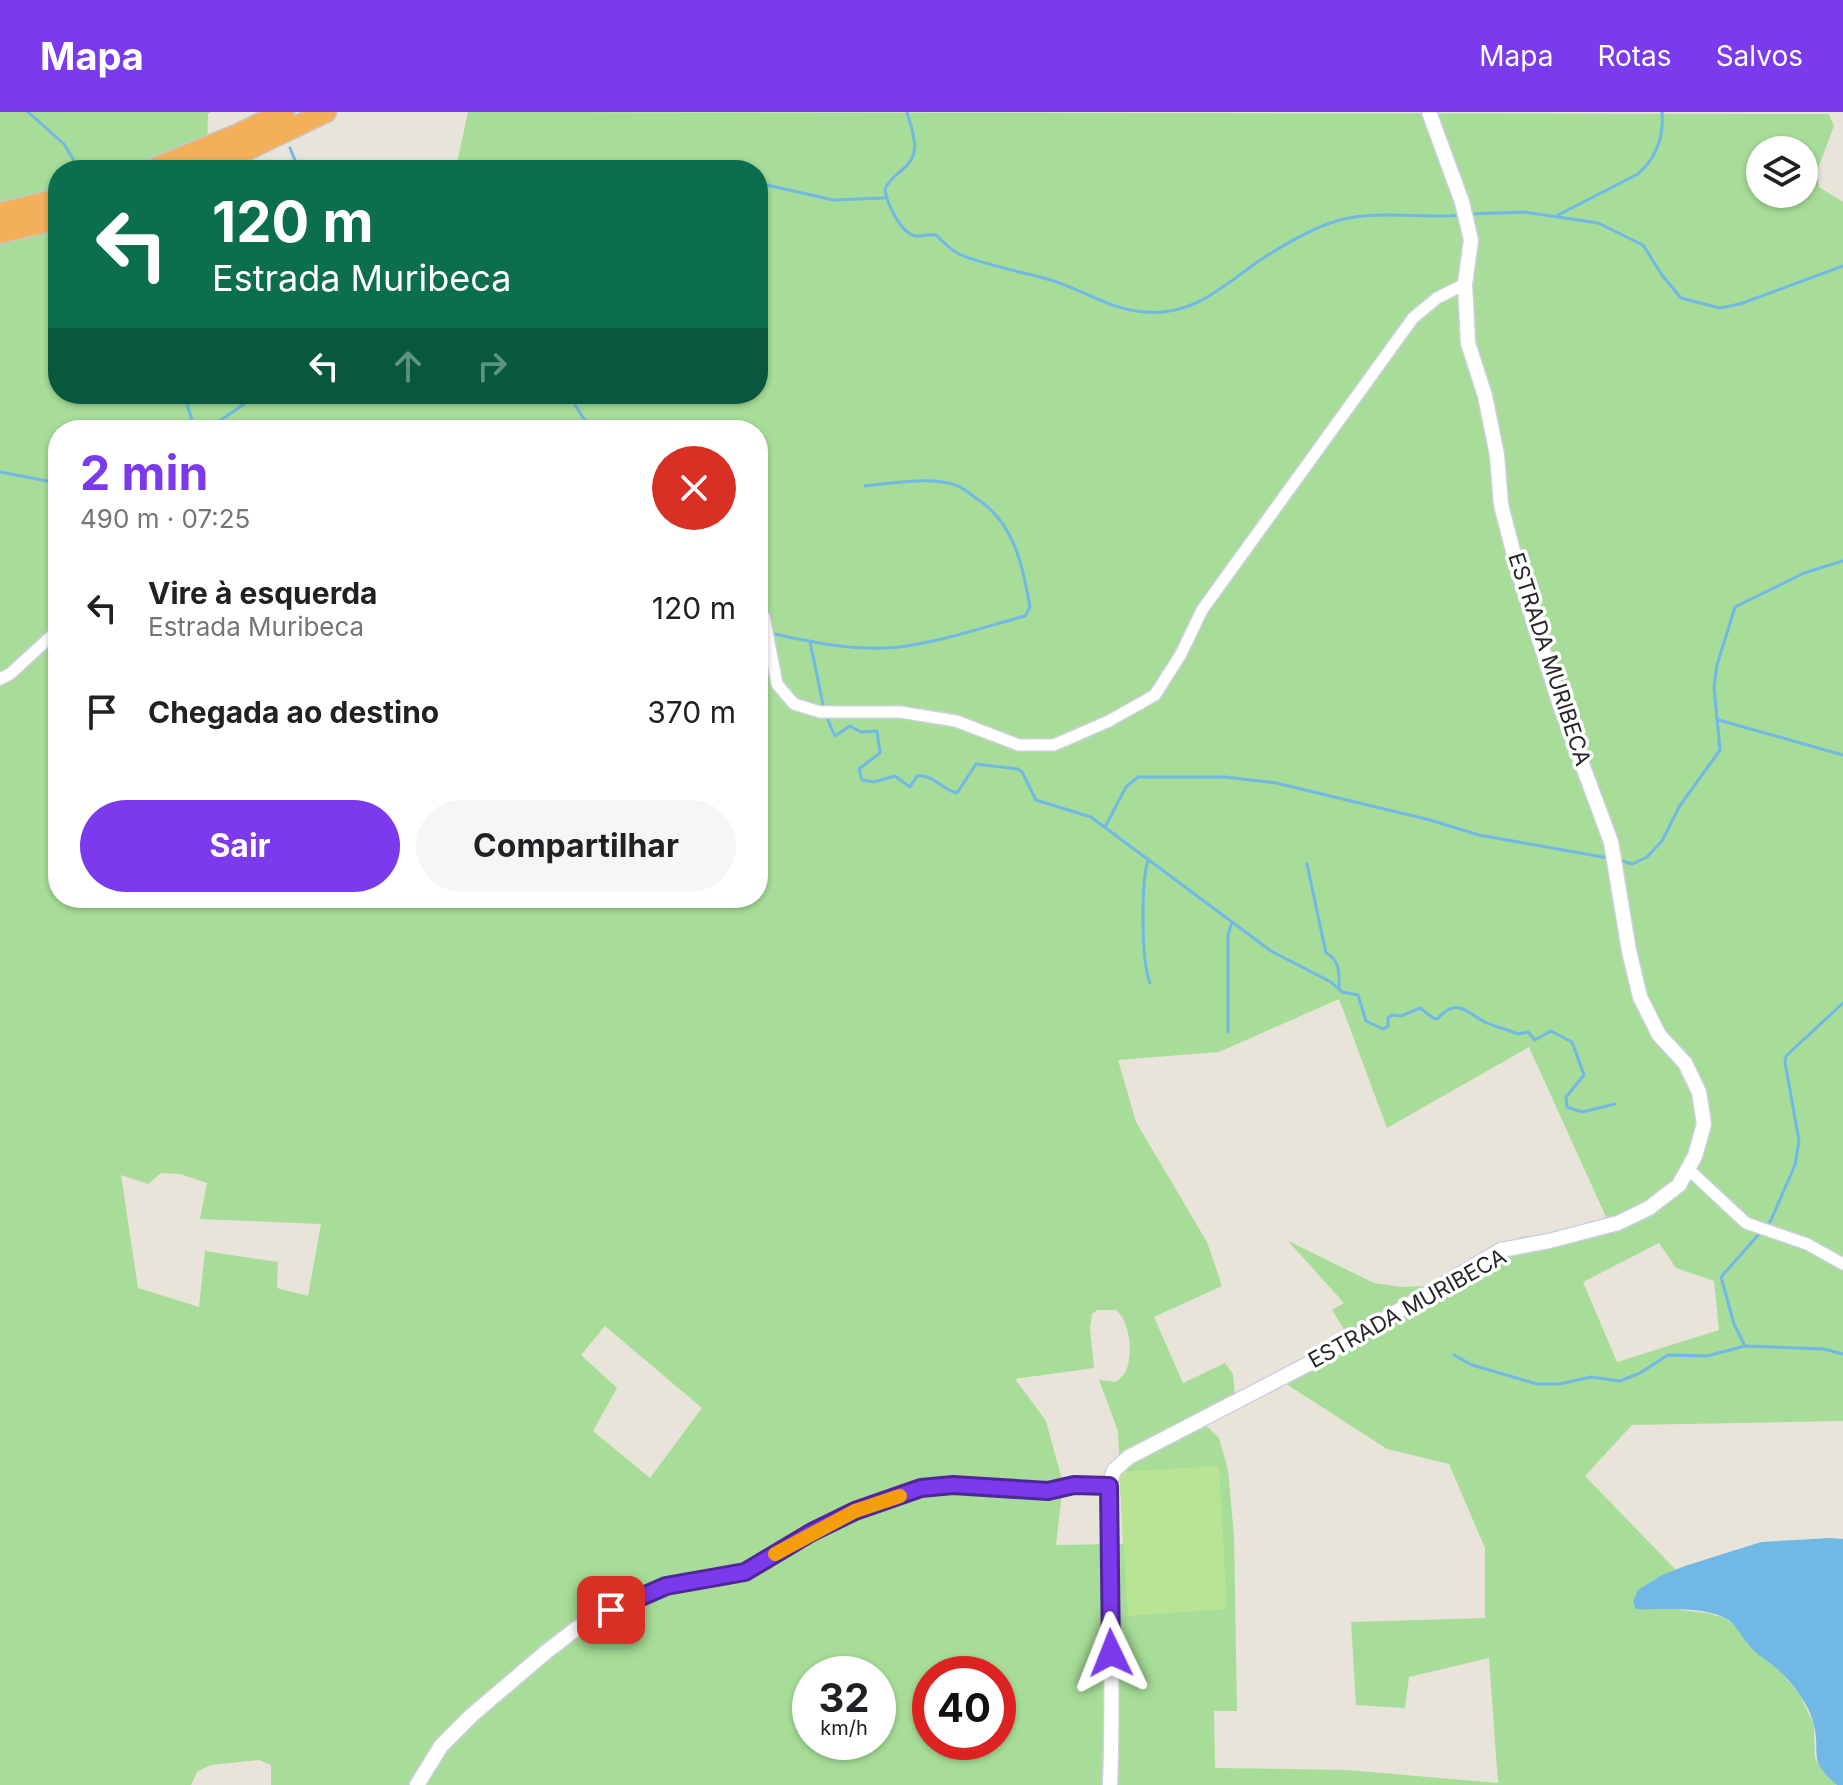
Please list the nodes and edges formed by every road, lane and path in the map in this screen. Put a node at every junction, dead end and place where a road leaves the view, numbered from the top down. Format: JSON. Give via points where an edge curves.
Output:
{"nodes":[{"id":1,"x":284,"y":112,"type":"edge"},
{"id":2,"x":326,"y":112,"type":"edge"},
{"id":3,"x":1429,"y":112,"type":"edge"},
{"id":4,"x":175,"y":160,"type":"edge"},
{"id":5,"x":227,"y":160,"type":"edge"},
{"id":6,"x":48,"y":201,"type":"edge"},
{"id":7,"x":0,"y":213,"type":"edge"},
{"id":8,"x":48,"y":221,"type":"edge"},
{"id":9,"x":0,"y":233,"type":"edge"},
{"id":10,"x":1465,"y":284,"type":"junction"},
{"id":11,"x":768,"y":638,"type":"edge"},
{"id":12,"x":48,"y":639,"type":"edge"},
{"id":13,"x":0,"y":679,"type":"edge"},
{"id":14,"x":1688,"y":1169,"type":"junction"},
{"id":15,"x":1843,"y":1264,"type":"edge"},
{"id":16,"x":1109,"y":1486,"type":"junction"},
{"id":17,"x":417,"y":1785,"type":"edge"},
{"id":18,"x":1110,"y":1785,"type":"edge"}],
"edges":[{"from":1,"to":4,"type":"highway"},
{"from":2,"to":5,"type":"highway"},
{"from":3,"to":10,"type":"street","name":"ESTRADA MURIBECA","via":[[1471,240]]},
{"from":6,"to":7,"type":"highway"},
{"from":8,"to":9,"type":"highway"},
{"from":10,"to":11,"type":"street","via":[[1413,318],[1202,610],[1155,695],[1109,721],[1054,745],[1019,745],[956,721],[900,712],[820,712],[794,704],[777,684]]},
{"from":10,"to":14,"type":"street","name":"ESTRADA MURIBECA","via":[[1468,343],[1485,396],[1501,505],[1559,702],[1611,842],[1640,997],[1699,1092],[1704,1124]]},
{"from":12,"to":13,"type":"street"},
{"from":14,"to":15,"type":"street","via":[[1746,1223],[1807,1244]]},
{"from":14,"to":16,"type":"street","name":"ESTRADA MURIBECA","via":[[1679,1185],[1618,1223],[1501,1250],[1314,1361],[1129,1457],[1114,1470]]},
{"from":16,"to":17,"type":"street","via":[[1048,1491],[921,1488],[855,1511],[745,1572],[666,1586],[577,1628],[546,1652],[441,1746]]},
{"from":16,"to":18,"type":"street"}]}
